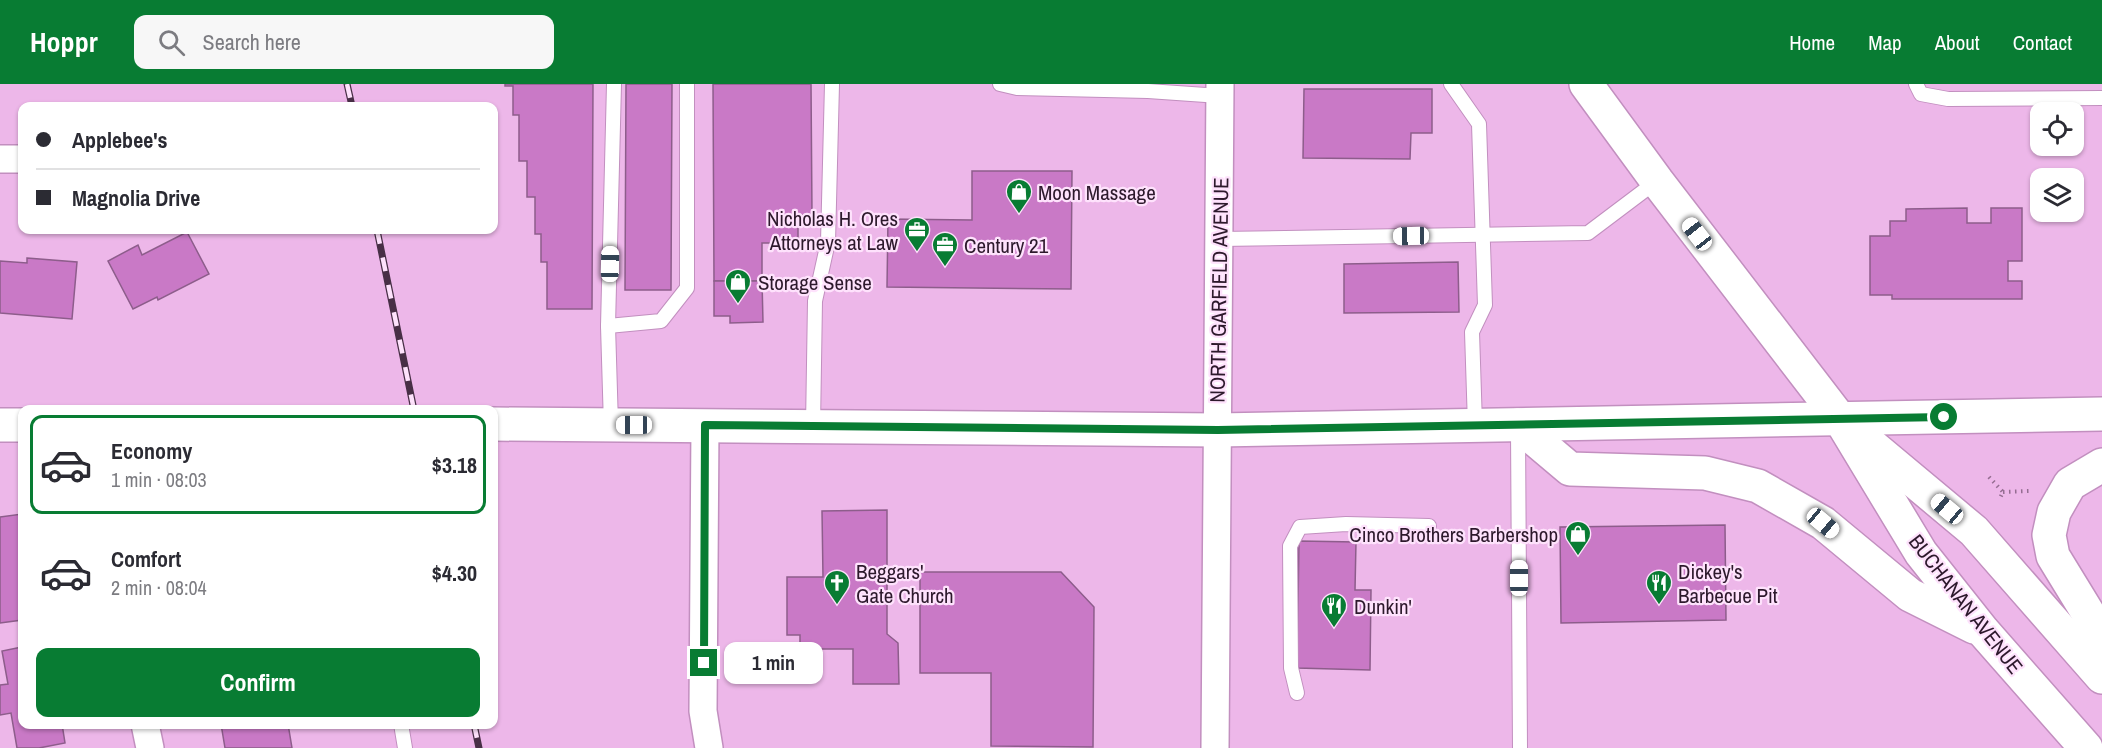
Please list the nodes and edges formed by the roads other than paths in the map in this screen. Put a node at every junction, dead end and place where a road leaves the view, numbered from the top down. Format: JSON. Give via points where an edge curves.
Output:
{"nodes":[{"id":1,"x":614,"y":84,"type":"edge"},
{"id":2,"x":687,"y":84,"type":"edge"},
{"id":3,"x":832,"y":84,"type":"edge"},
{"id":4,"x":1000,"y":84,"type":"edge"},
{"id":5,"x":1451,"y":84,"type":"edge"},
{"id":6,"x":1586,"y":84,"type":"edge"},
{"id":7,"x":1916,"y":84,"type":"edge"},
{"id":8,"x":1148,"y":88,"type":"edge"},
{"id":9,"x":1220,"y":90,"type":"edge"},
{"id":10,"x":2102,"y":98,"type":"edge"},
{"id":11,"x":0,"y":159,"type":"edge"},
{"id":12,"x":18,"y":159,"type":"edge"},
{"id":13,"x":1657,"y":181,"type":"junction"},
{"id":14,"x":1483,"y":235,"type":"junction"},
{"id":15,"x":1220,"y":239,"type":"junction"},
{"id":16,"x":608,"y":326,"type":"junction"},
{"id":17,"x":2102,"y":414,"type":"edge"},
{"id":18,"x":1840,"y":419,"type":"junction"},
{"id":19,"x":498,"y":424,"type":"edge"},
{"id":20,"x":0,"y":425,"type":"edge"},
{"id":21,"x":18,"y":425,"type":"edge"},
{"id":22,"x":611,"y":425,"type":"junction"},
{"id":23,"x":705,"y":425,"type":"junction"},
{"id":24,"x":1475,"y":425,"type":"junction"},
{"id":25,"x":1518,"y":425,"type":"junction"},
{"id":26,"x":813,"y":426,"type":"junction"},
{"id":27,"x":1218,"y":430,"type":"junction"},
{"id":28,"x":2102,"y":465,"type":"edge"},
{"id":29,"x":1429,"y":526,"type":"dead end"},
{"id":30,"x":1983,"y":631,"type":"junction"},
{"id":31,"x":2102,"y":636,"type":"edge"},
{"id":32,"x":2102,"y":677,"type":"edge"},
{"id":33,"x":1297,"y":693,"type":"dead end"},
{"id":34,"x":146,"y":729,"type":"edge"},
{"id":35,"x":401,"y":729,"type":"edge"},
{"id":36,"x":2079,"y":743,"type":"edge"},
{"id":37,"x":150,"y":748,"type":"edge"},
{"id":38,"x":405,"y":748,"type":"edge"},
{"id":39,"x":709,"y":748,"type":"edge"},
{"id":40,"x":1215,"y":748,"type":"edge"},
{"id":41,"x":1520,"y":748,"type":"edge"}],
"edges":[{"from":1,"to":16,"type":"lane"},
{"from":2,"to":16,"type":"lane","via":[[687,288],[661,321]]},
{"from":3,"to":26,"type":"lane","via":[[828,242],[815,302]]},
{"from":4,"to":8,"type":"lane","via":[[1017,88]]},
{"from":5,"to":14,"type":"lane","via":[[1479,124]]},
{"from":6,"to":13,"type":"main road","name":"BUCHANAN AVENUE"},
{"from":7,"to":10,"type":"lane","via":[[1921,94],[1948,99]]},
{"from":8,"to":9,"type":"lane"},
{"from":9,"to":15,"type":"street","name":"NORTH GARFIELD AVENUE"},
{"from":11,"to":12,"type":"street"},
{"from":13,"to":14,"type":"lane","via":[[1588,233]]},
{"from":13,"to":18,"type":"main road","name":"BUCHANAN AVENUE"},
{"from":14,"to":15,"type":"lane"},
{"from":14,"to":24,"type":"lane","via":[[1485,305],[1472,332]]},
{"from":15,"to":27,"type":"street","name":"NORTH GARFIELD AVENUE"},
{"from":16,"to":22,"type":"lane"},
{"from":17,"to":18,"type":"main road"},
{"from":18,"to":25,"type":"main road"},
{"from":18,"to":30,"type":"main road","name":"BUCHANAN AVENUE","via":[[1921,553]]},
{"from":18,"to":32,"type":"main road","name":"BUCHANAN AVENUE","via":[[1974,531]]},
{"from":19,"to":22,"type":"main road"},
{"from":20,"to":21,"type":"main road"},
{"from":22,"to":23,"type":"main road"},
{"from":23,"to":26,"type":"main road"},
{"from":23,"to":39,"type":"street","via":[[704,711]]},
{"from":24,"to":25,"type":"main road"},
{"from":24,"to":27,"type":"main road"},
{"from":25,"to":30,"type":"main road","via":[[1570,469],[1705,473],[1758,486],[1823,523],[1910,595]]},
{"from":25,"to":41,"type":"lane"},
{"from":26,"to":27,"type":"main road"},
{"from":27,"to":40,"type":"street","name":"NORTH GARFIELD AVENUE"},
{"from":28,"to":31,"type":"main road","via":[[2070,484],[2054,512],[2049,536],[2053,556]]},
{"from":29,"to":33,"type":"lane","via":[[1300,527],[1290,546],[1291,668]]},
{"from":30,"to":36,"type":"main road","name":"BUCHANAN AVENUE"},
{"from":34,"to":37,"type":"street"},
{"from":35,"to":38,"type":"lane"}]}
